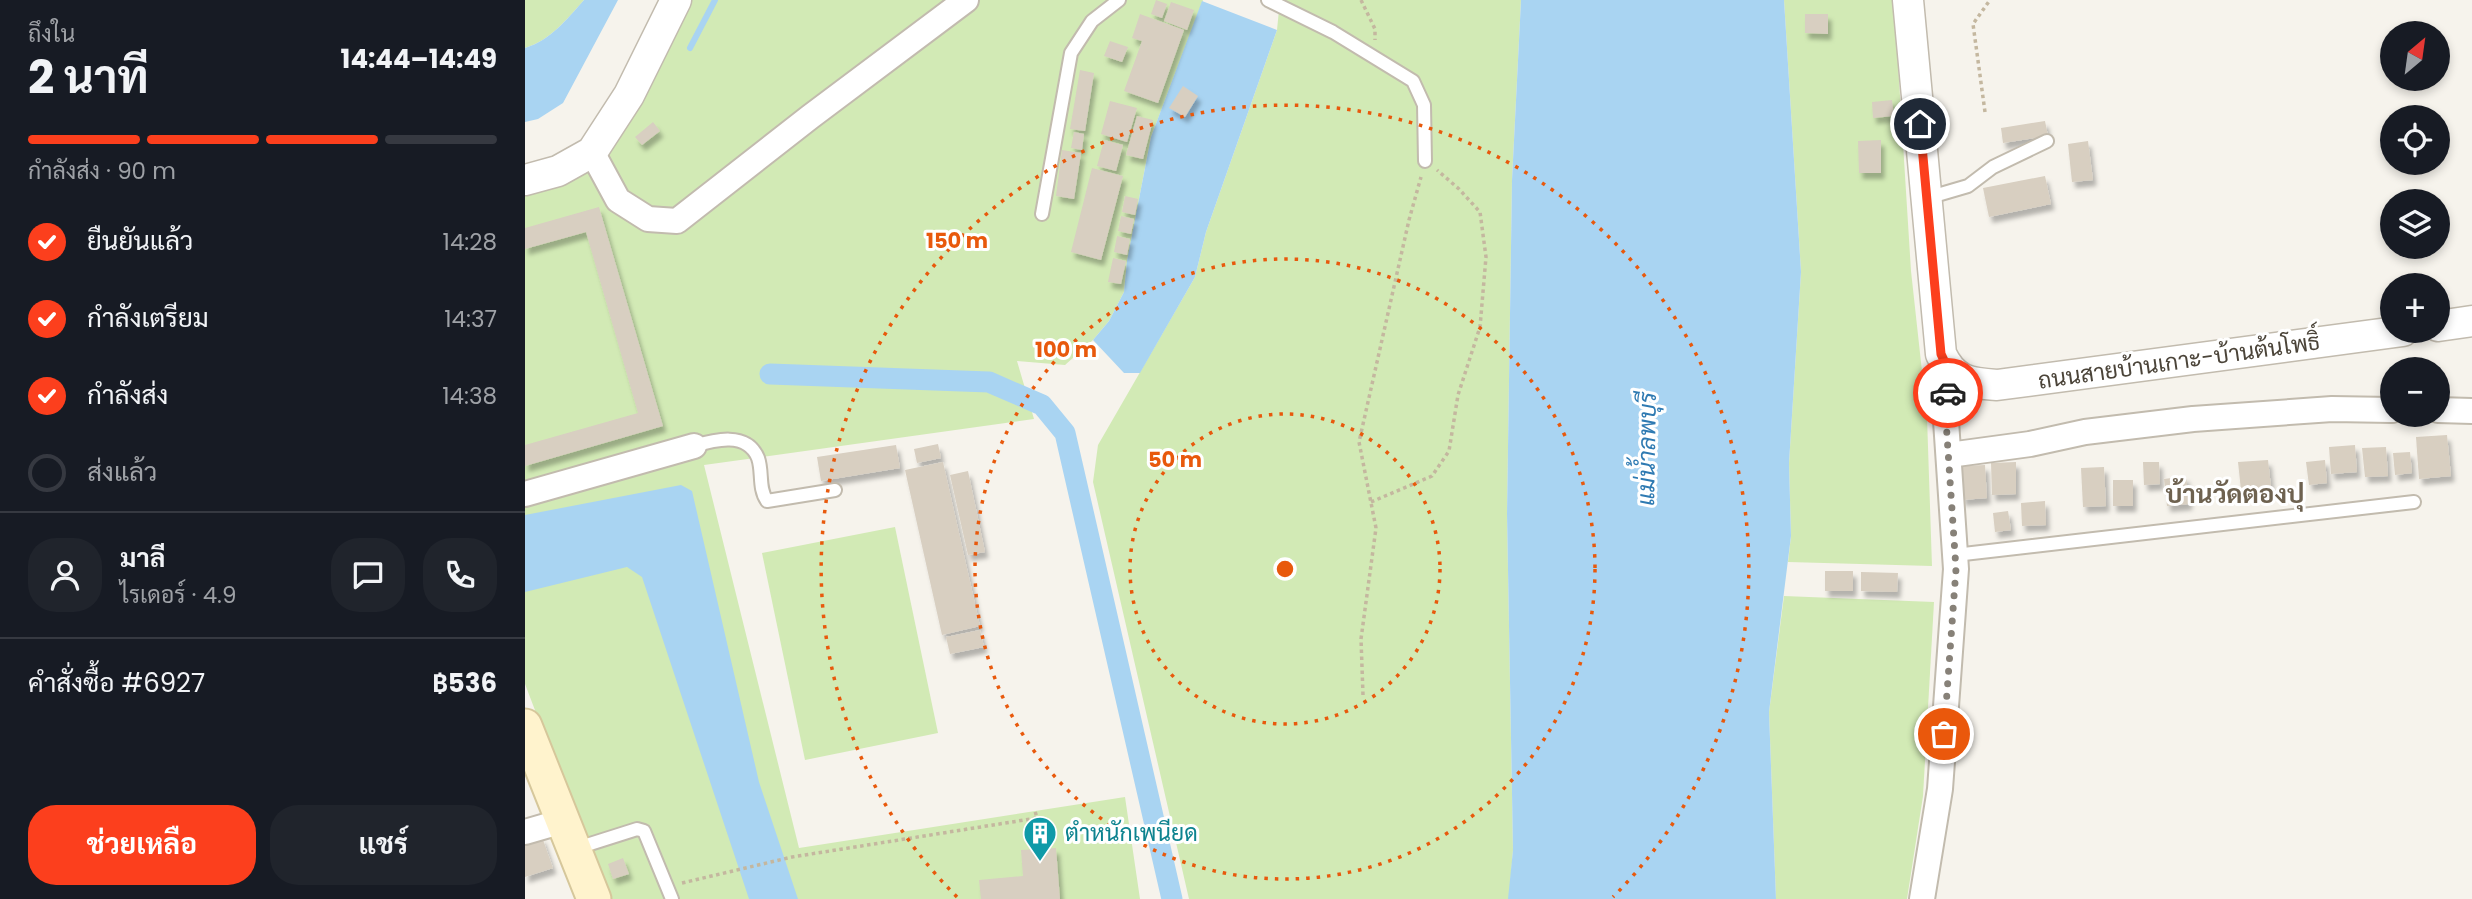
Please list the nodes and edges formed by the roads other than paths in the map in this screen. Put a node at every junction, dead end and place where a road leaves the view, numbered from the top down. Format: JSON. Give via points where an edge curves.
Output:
{"nodes":[{"id":1,"x":676,"y":0,"type":"edge"},
{"id":2,"x":967,"y":0,"type":"edge"},
{"id":3,"x":1119,"y":0,"type":"edge"},
{"id":4,"x":1268,"y":0,"type":"edge"},
{"id":5,"x":1908,"y":0,"type":"edge"},
{"id":6,"x":2047,"y":141,"type":"dead end"},
{"id":7,"x":592,"y":152,"type":"junction"},
{"id":8,"x":1425,"y":161,"type":"road end"},
{"id":9,"x":525,"y":179,"type":"edge"},
{"id":10,"x":1927,"y":198,"type":"junction"},
{"id":11,"x":1042,"y":214,"type":"dead end"},
{"id":12,"x":2472,"y":321,"type":"edge"},
{"id":13,"x":2450,"y":324,"type":"edge"},
{"id":14,"x":2380,"y":334,"type":"edge"},
{"id":15,"x":1956,"y":377,"type":"junction"},
{"id":16,"x":2380,"y":410,"type":"edge"},
{"id":17,"x":2450,"y":410,"type":"edge"},
{"id":18,"x":2472,"y":411,"type":"edge"},
{"id":19,"x":694,"y":446,"type":"joint"},
{"id":20,"x":1949,"y":455,"type":"junction"},
{"id":21,"x":835,"y":490,"type":"dead end"},
{"id":22,"x":525,"y":494,"type":"edge"},
{"id":23,"x":2414,"y":502,"type":"dead end"},
{"id":24,"x":1955,"y":555,"type":"junction"},
{"id":25,"x":525,"y":727,"type":"edge"},
{"id":26,"x":525,"y":832,"type":"edge"},
{"id":27,"x":568,"y":835,"type":"junction"},
{"id":28,"x":594,"y":899,"type":"edge"},
{"id":29,"x":672,"y":899,"type":"edge"},
{"id":30,"x":1923,"y":899,"type":"edge"}],
"edges":[{"from":1,"to":7,"type":"street","via":[[629,95]]},
{"from":2,"to":7,"type":"street","via":[[677,222],[648,219],[618,200]]},
{"from":3,"to":11,"type":"lane","via":[[1092,21],[1071,52]]},
{"from":4,"to":8,"type":"lane","via":[[1333,32],[1413,81],[1424,105]]},
{"from":5,"to":10,"type":"street"},
{"from":6,"to":10,"type":"lane","via":[[1993,167],[1968,186]]},
{"from":7,"to":9,"type":"street","via":[[558,171]]},
{"from":10,"to":15,"type":"street","via":[[1941,354]]},
{"from":12,"to":13,"type":"street"},
{"from":14,"to":15,"type":"street","name":"ถนนสายบ้านเกาะ-บ้านต้นโพธิ์","via":[[1997,385]]},
{"from":15,"to":20,"type":"street","via":[[1945,406]]},
{"from":16,"to":20,"type":"street","via":[[2193,419]]},
{"from":17,"to":18,"type":"street"},
{"from":19,"to":21,"type":"lane","via":[[736,439],[748,446],[758,457],[767,501]]},
{"from":19,"to":22,"type":"street"},
{"from":20,"to":24,"type":"street"},
{"from":23,"to":24,"type":"lane"},
{"from":24,"to":30,"type":"street","via":[[1940,789]]},
{"from":25,"to":27,"type":"main road"},
{"from":26,"to":27,"type":"street"},
{"from":27,"to":28,"type":"main road"},
{"from":27,"to":29,"type":"lane","via":[[644,831]]}]}
